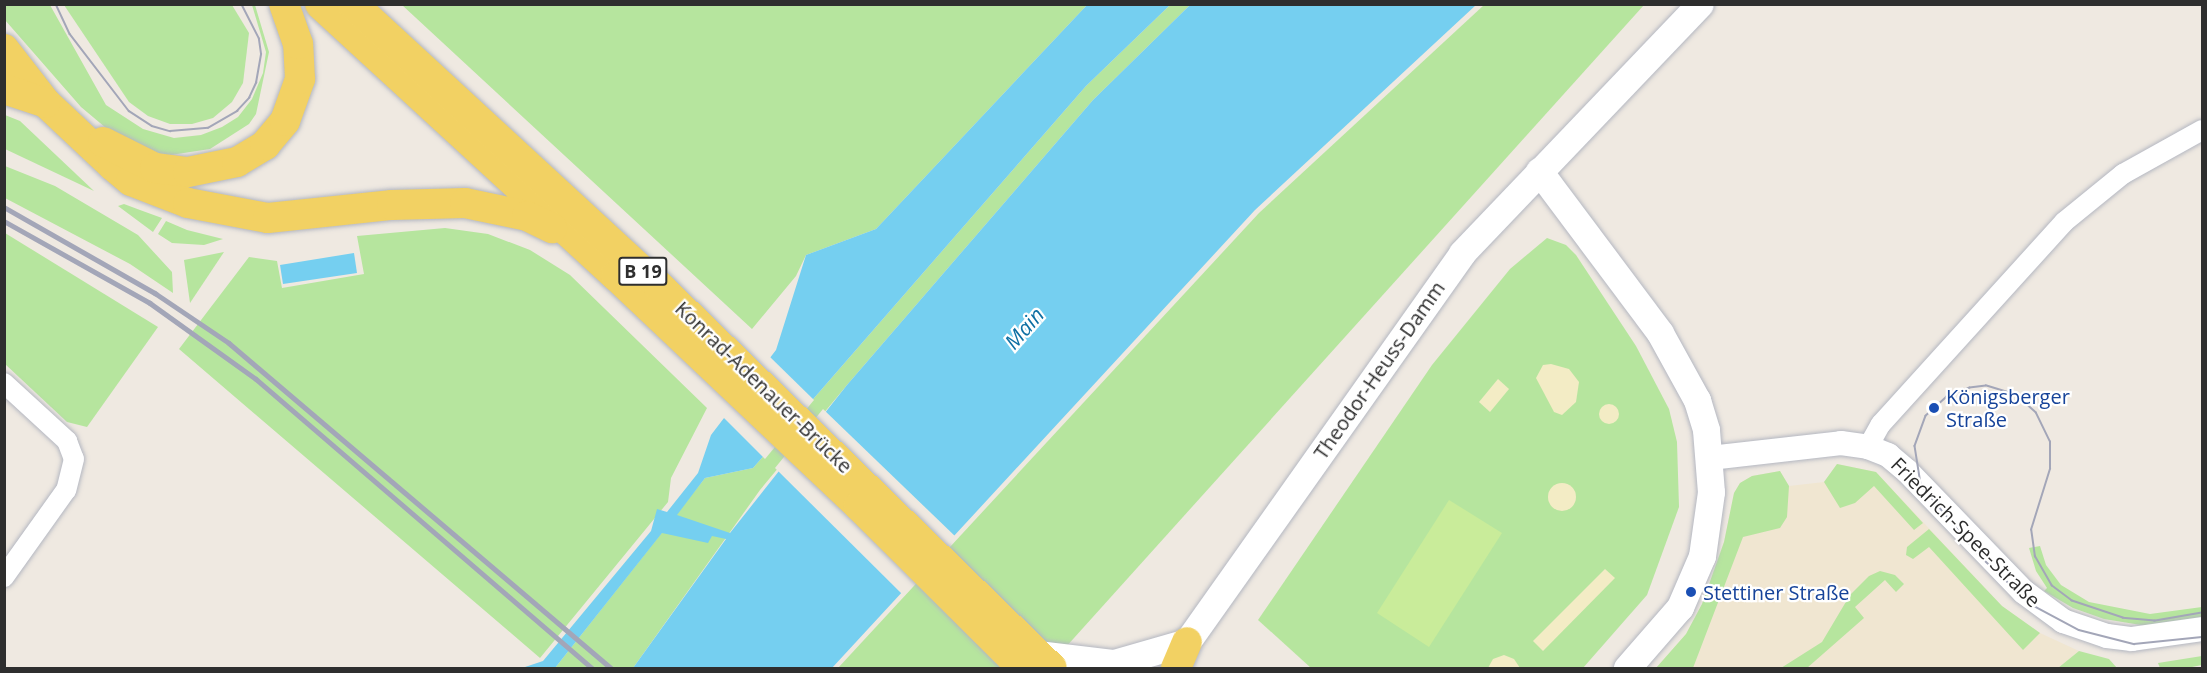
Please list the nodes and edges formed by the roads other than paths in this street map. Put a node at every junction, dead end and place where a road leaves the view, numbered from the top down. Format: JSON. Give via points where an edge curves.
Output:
{"nodes":[{"id":1,"x":284,"y":4,"type":"edge"},
{"id":2,"x":320,"y":4,"type":"edge"},
{"id":3,"x":353,"y":4,"type":"edge"},
{"id":4,"x":1700,"y":4,"type":"edge"},
{"id":5,"x":4,"y":49,"type":"edge"},
{"id":6,"x":4,"y":89,"type":"edge"},
{"id":7,"x":46,"y":103,"type":"junction"},
{"id":8,"x":69,"y":123,"type":"junction"},
{"id":9,"x":2202,"y":130,"type":"edge"},
{"id":10,"x":1539,"y":171,"type":"junction"},
{"id":11,"x":584,"y":248,"type":"junction"},
{"id":12,"x":4,"y":383,"type":"edge"},
{"id":13,"x":1868,"y":447,"type":"junction"},
{"id":14,"x":1710,"y":458,"type":"junction"},
{"id":15,"x":4,"y":577,"type":"edge"},
{"id":16,"x":2202,"y":629,"type":"edge"},
{"id":17,"x":1182,"y":655,"type":"edge"},
{"id":18,"x":1030,"y":665,"type":"edge"},
{"id":19,"x":1627,"y":669,"type":"edge"}],
"edges":[{"from":1,"to":8,"type":"main road","via":[[294,28],[300,67],[297,93],[285,121],[253,153],[237,162],[199,171],[155,168]]},
{"from":2,"to":11,"type":"main road","number":"B 19"},
{"from":3,"to":18,"type":"main road","name":"Konrad-Adenauer-Brücke","number":"B 19","via":[[658,285]]},
{"from":4,"to":10,"type":"main road","name":"Theodor-Heuss-Damm"},
{"from":5,"to":7,"type":"main road"},
{"from":6,"to":7,"type":"main road"},
{"from":7,"to":8,"type":"main road"},
{"from":8,"to":11,"type":"main road","via":[[131,181],[208,210],[268,218],[392,205],[465,203],[527,216]]},
{"from":9,"to":13,"type":"street","via":[[2123,174],[2064,222],[1881,424]]},
{"from":10,"to":14,"type":"main road","via":[[1660,333],[1681,368],[1697,400]]},
{"from":10,"to":17,"type":"main road","name":"Theodor-Heuss-Damm","via":[[1462,253]]},
{"from":11,"to":18,"type":"main road","name":"Konrad-Adenauer-Brücke","number":"B 19"},
{"from":12,"to":15,"type":"street","via":[[67,441],[74,466],[66,490]]},
{"from":13,"to":14,"type":"street","via":[[1841,443]]},
{"from":13,"to":16,"type":"street","name":"Friedrich-Spee-Straße","via":[[1887,455],[1907,471],[2024,592],[2063,621],[2107,636],[2132,639]]},
{"from":14,"to":19,"type":"main road","via":[[1708,524],[1693,584],[1664,628]]},
{"from":17,"to":18,"type":"main road","name":"Theodor-Heuss-Damm","via":[[1114,663]]}]}
